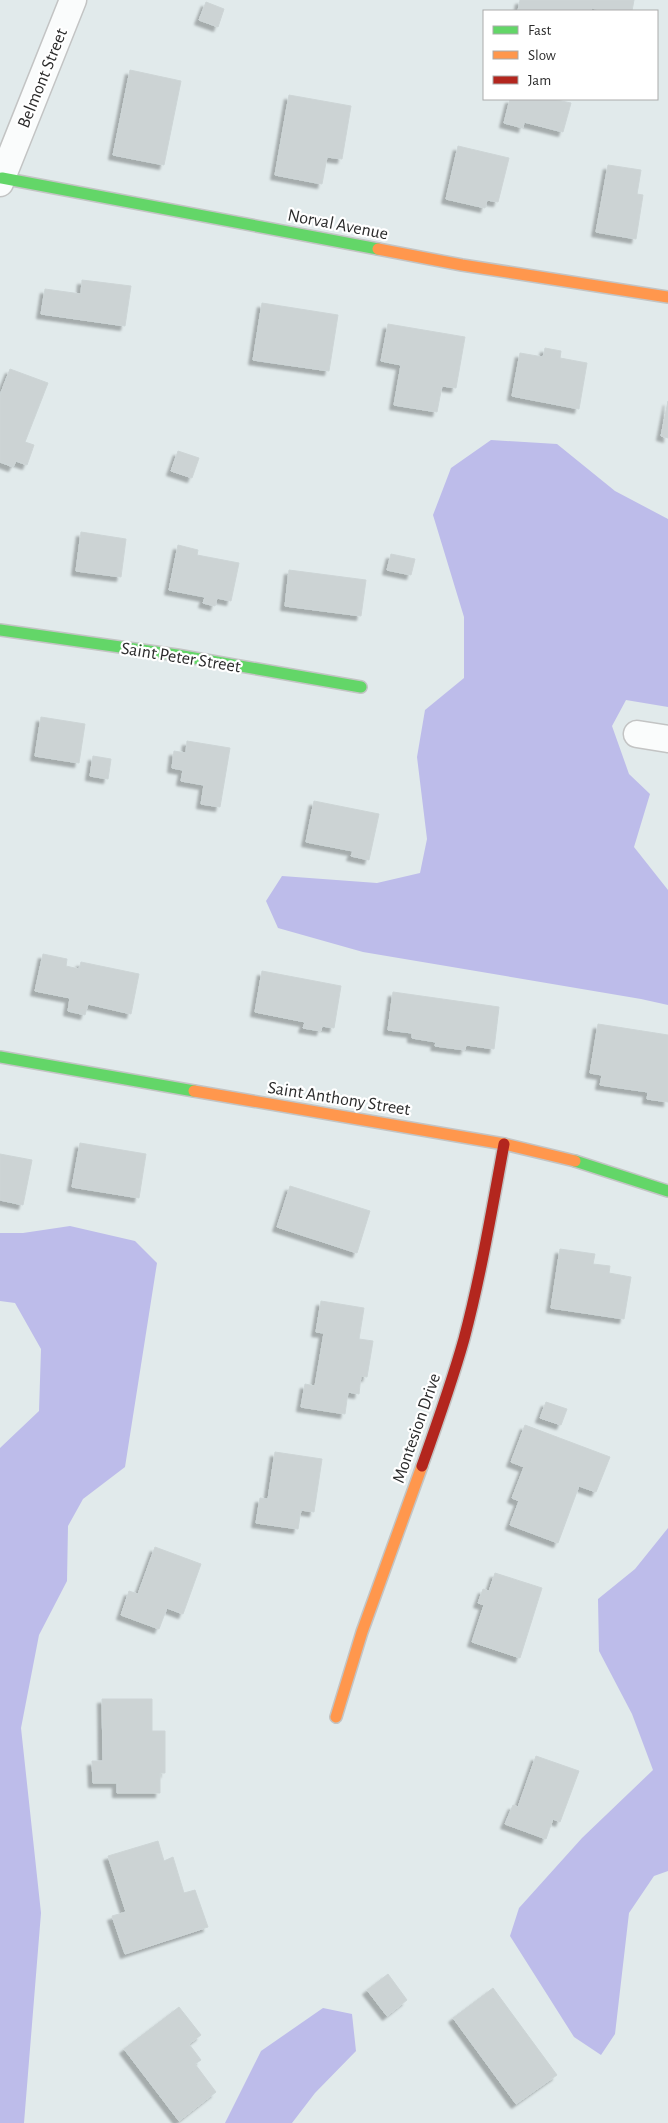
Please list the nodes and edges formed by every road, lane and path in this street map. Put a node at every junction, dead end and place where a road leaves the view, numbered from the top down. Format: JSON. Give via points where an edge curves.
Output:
{"nodes":[{"id":1,"x":73,"y":0,"type":"edge"},
{"id":2,"x":1,"y":181,"type":"edge"},
{"id":3,"x":668,"y":296,"type":"edge"},
{"id":4,"x":0,"y":630,"type":"edge"},
{"id":5,"x":361,"y":687,"type":"dead end"},
{"id":6,"x":637,"y":734,"type":"dead end"},
{"id":7,"x":668,"y":739,"type":"edge"},
{"id":8,"x":0,"y":1058,"type":"edge"},
{"id":9,"x":504,"y":1144,"type":"junction"},
{"id":10,"x":668,"y":1191,"type":"edge"},
{"id":11,"x":336,"y":1717,"type":"dead end"}],
"edges":[{"from":1,"to":2,"type":"street","name":"Belmont Street"},
{"from":2,"to":3,"type":"street","name":"Norval Avenue","via":[[462,265]]},
{"from":4,"to":5,"type":"street","name":"Saint Peter Street","via":[[176,655]]},
{"from":6,"to":7,"type":"street"},
{"from":8,"to":9,"type":"street","name":"Saint Anthony Street"},
{"from":9,"to":10,"type":"street","name":"Saint Anthony Street","via":[[556,1155]]},
{"from":9,"to":11,"type":"street","name":"Montesion Drive","via":[[464,1339],[362,1632]]}]}
